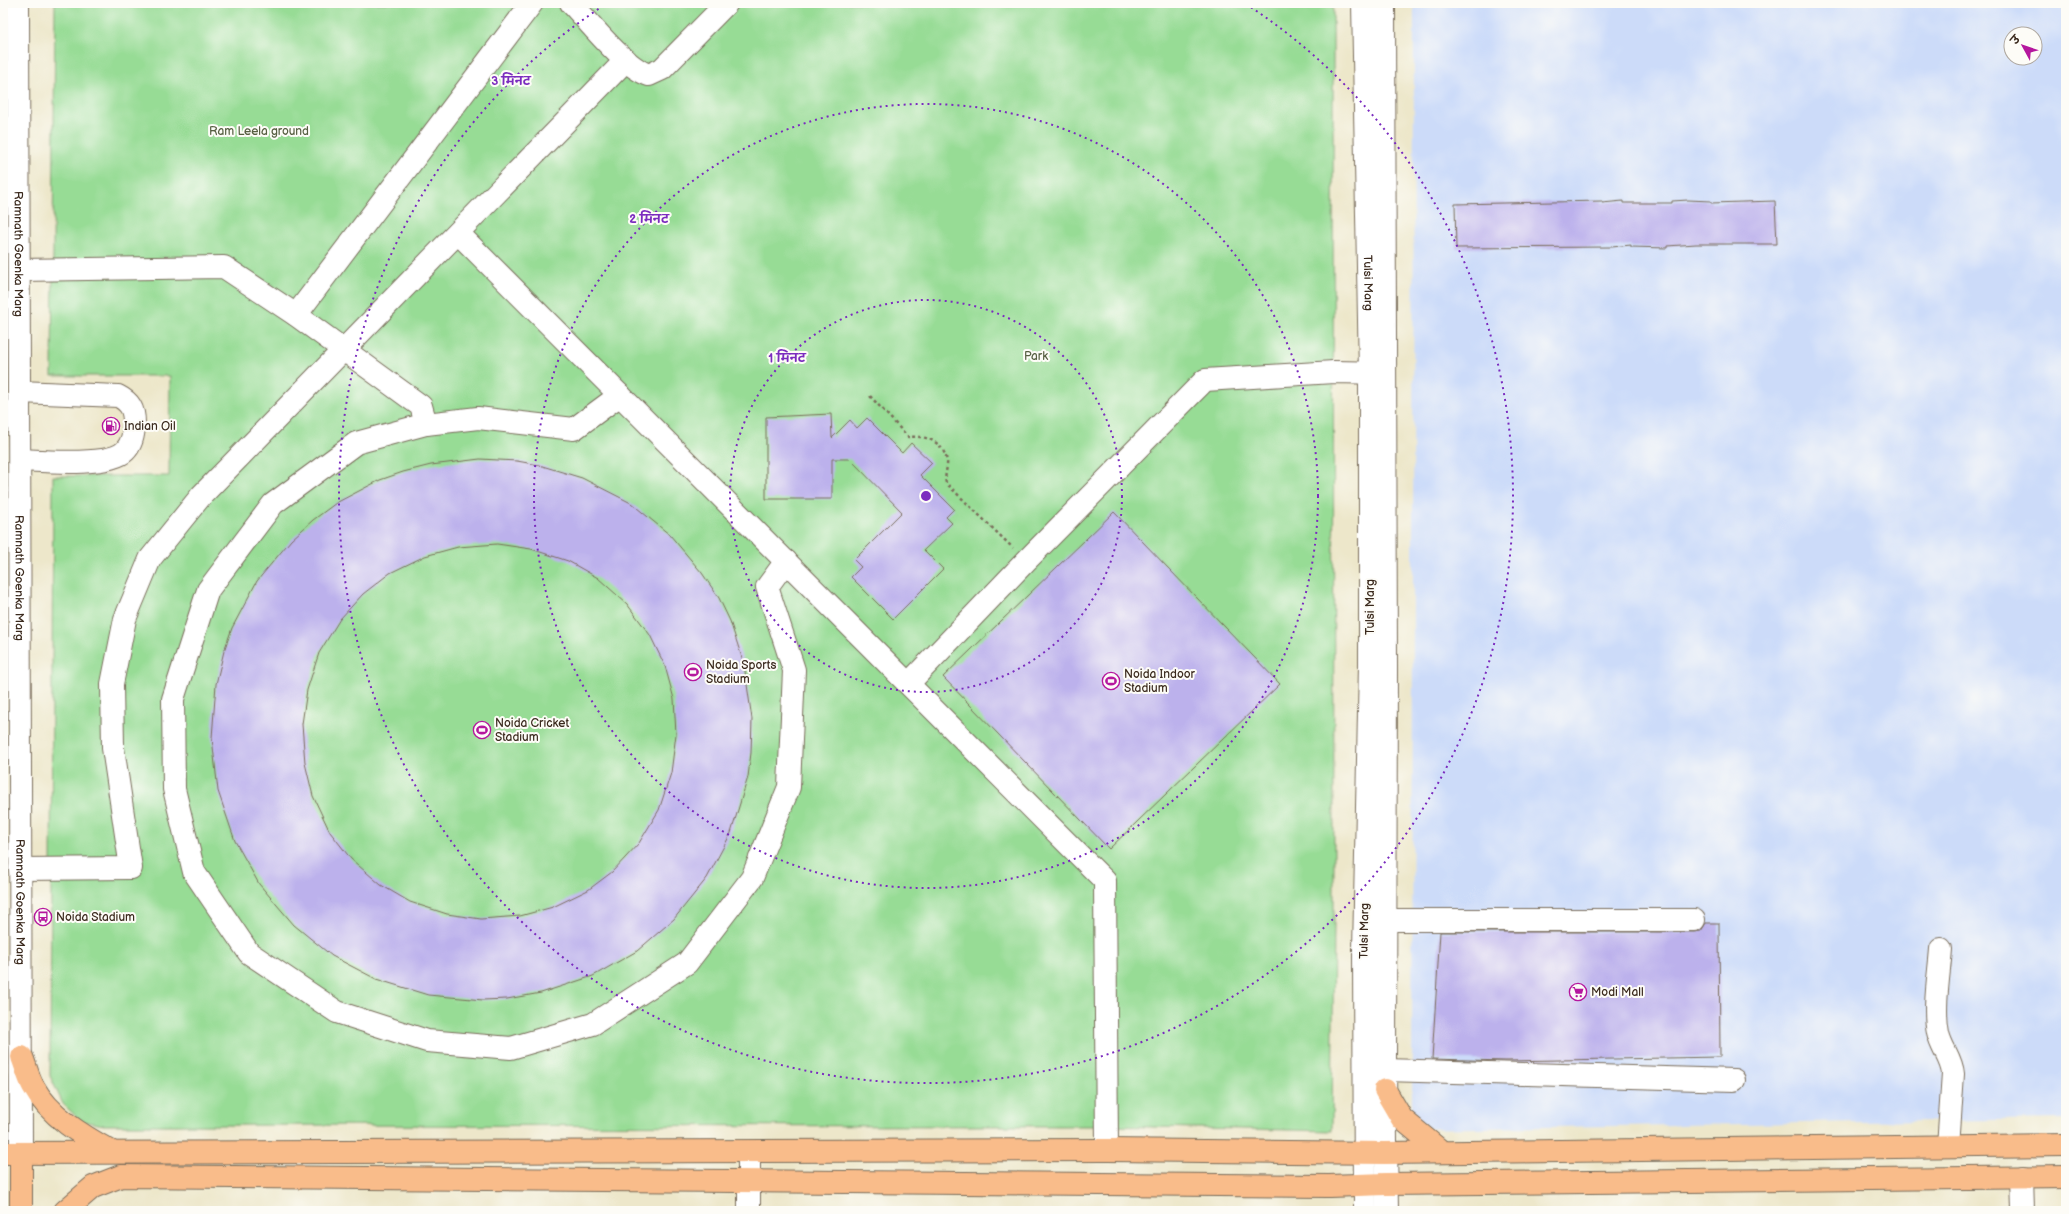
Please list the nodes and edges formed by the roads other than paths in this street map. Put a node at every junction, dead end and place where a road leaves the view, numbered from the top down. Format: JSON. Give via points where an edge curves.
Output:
{"nodes":[{"id":1,"x":18,"y":3,"type":"edge"},
{"id":2,"x":532,"y":3,"type":"edge"},
{"id":3,"x":571,"y":3,"type":"edge"},
{"id":4,"x":727,"y":3,"type":"edge"},
{"id":5,"x":1363,"y":3,"type":"edge"},
{"id":6,"x":1384,"y":3,"type":"edge"},
{"id":7,"x":626,"y":60,"type":"junction"},
{"id":8,"x":458,"y":233,"type":"junction"},
{"id":9,"x":19,"y":270,"type":"junction"},
{"id":10,"x":296,"y":315,"type":"junction"},
{"id":11,"x":344,"y":350,"type":"junction"},
{"id":12,"x":1377,"y":373,"type":"junction"},
{"id":13,"x":20,"y":392,"type":"junction"},
{"id":14,"x":620,"y":395,"type":"junction"},
{"id":15,"x":426,"y":424,"type":"junction"},
{"id":16,"x":20,"y":460,"type":"junction"},
{"id":17,"x":11,"y":498,"type":"edge"},
{"id":18,"x":786,"y":560,"type":"junction"},
{"id":19,"x":909,"y":683,"type":"junction"},
{"id":20,"x":20,"y":869,"type":"junction"},
{"id":21,"x":1384,"y":920,"type":"junction"},
{"id":22,"x":1694,"y":920,"type":"dead end"},
{"id":23,"x":1941,"y":949,"type":"dead end"},
{"id":24,"x":22,"y":1057,"type":"junction"},
{"id":25,"x":1385,"y":1080,"type":"junction"},
{"id":26,"x":1734,"y":1080,"type":"dead end"},
{"id":27,"x":2066,"y":1145,"type":"edge"},
{"id":28,"x":1948,"y":1146,"type":"junction"},
{"id":29,"x":1107,"y":1150,"type":"junction"},
{"id":30,"x":114,"y":1152,"type":"junction"},
{"id":31,"x":749,"y":1152,"type":"junction"},
{"id":32,"x":1442,"y":1152,"type":"junction"},
{"id":33,"x":12,"y":1153,"type":"edge"},
{"id":34,"x":1375,"y":1153,"type":"junction"},
{"id":35,"x":12,"y":1176,"type":"edge"},
{"id":36,"x":2066,"y":1177,"type":"edge"},
{"id":37,"x":749,"y":1181,"type":"junction"},
{"id":38,"x":1386,"y":1184,"type":"junction"},
{"id":39,"x":1364,"y":1185,"type":"junction"},
{"id":40,"x":2023,"y":1194,"type":"edge"},
{"id":41,"x":21,"y":1211,"type":"edge"},
{"id":42,"x":65,"y":1211,"type":"edge"},
{"id":43,"x":749,"y":1211,"type":"edge"},
{"id":44,"x":1364,"y":1211,"type":"edge"},
{"id":45,"x":1386,"y":1211,"type":"edge"}],
"edges":[{"from":1,"to":9,"type":"street","name":"Ramnath Goenka Marg"},
{"from":2,"to":10,"type":"street"},
{"from":3,"to":7,"type":"street"},
{"from":4,"to":7,"type":"street","via":[[662,69],[649,75],[638,71]]},
{"from":5,"to":12,"type":"street","name":"Tulsi Marg"},
{"from":6,"to":12,"type":"street","name":"Tulsi Marg"},
{"from":7,"to":8,"type":"street"},
{"from":8,"to":11,"type":"street"},
{"from":8,"to":14,"type":"street"},
{"from":9,"to":10,"type":"street","via":[[224,267]]},
{"from":9,"to":13,"type":"street","name":"Ramnath Goenka Marg"},
{"from":10,"to":11,"type":"street"},
{"from":11,"to":15,"type":"street","via":[[421,406]]},
{"from":11,"to":20,"type":"street","via":[[201,496],[150,559],[125,618],[112,684],[113,748],[131,868]]},
{"from":12,"to":19,"type":"street","via":[[1334,372],[1205,380]]},
{"from":12,"to":21,"type":"street","name":"Tulsi Marg","via":[[1386,674]]},
{"from":12,"to":34,"type":"street","name":"Tulsi Marg","via":[[1364,950]]},
{"from":13,"to":16,"type":"street","name":"Ramnath Goenka Marg"},
{"from":13,"to":16,"type":"street","via":[[118,396],[129,403],[134,414],[134,432],[130,443],[118,457],[102,461]]},
{"from":14,"to":15,"type":"street","via":[[574,429],[478,418]]},
{"from":14,"to":18,"type":"street"},
{"from":15,"to":18,"type":"street","via":[[356,443],[273,504],[208,590],[173,698],[174,789],[194,872],[249,953],[337,1012],[427,1041],[511,1048],[593,1024],[687,964],[752,878],[790,787],[794,670],[767,587]]},
{"from":16,"to":17,"type":"street","name":"Ramnath Goenka Marg"},
{"from":17,"to":20,"type":"street","name":"Ramnath Goenka Marg"},
{"from":18,"to":19,"type":"street"},
{"from":19,"to":29,"type":"street","via":[[1105,881]]},
{"from":20,"to":24,"type":"street","name":"Ramnath Goenka Marg"},
{"from":21,"to":22,"type":"street"},
{"from":21,"to":25,"type":"street","name":"Tulsi Marg"},
{"from":23,"to":28,"type":"street","via":[[1938,1032],[1952,1065],[1953,1074]]},
{"from":24,"to":30,"type":"main road","via":[[33,1087],[48,1106],[80,1134]]},
{"from":24,"to":33,"type":"street","name":"Ramnath Goenka Marg"},
{"from":25,"to":26,"type":"street"},
{"from":25,"to":32,"type":"main road","via":[[1402,1119]]},
{"from":25,"to":34,"type":"street","name":"Tulsi Marg"},
{"from":27,"to":28,"type":"main road"},
{"from":28,"to":32,"type":"main road"},
{"from":29,"to":31,"type":"main road"},
{"from":29,"to":34,"type":"main road"},
{"from":30,"to":31,"type":"main road"},
{"from":30,"to":33,"type":"main road"},
{"from":31,"to":37,"type":"street"},
{"from":32,"to":34,"type":"main road"},
{"from":33,"to":35,"type":"main road"},
{"from":34,"to":38,"type":"street","name":"Tulsi Marg"},
{"from":34,"to":39,"type":"street","name":"Tulsi Marg"},
{"from":35,"to":41,"type":"main road"},
{"from":36,"to":40,"type":"main road"},
{"from":37,"to":39,"type":"main road"},
{"from":37,"to":42,"type":"main road","via":[[121,1176],[94,1187]]},
{"from":37,"to":43,"type":"street"},
{"from":38,"to":39,"type":"main road"},
{"from":38,"to":40,"type":"main road"},
{"from":38,"to":45,"type":"street","name":"Tulsi Marg"},
{"from":39,"to":44,"type":"street","name":"Tulsi Marg"}]}
